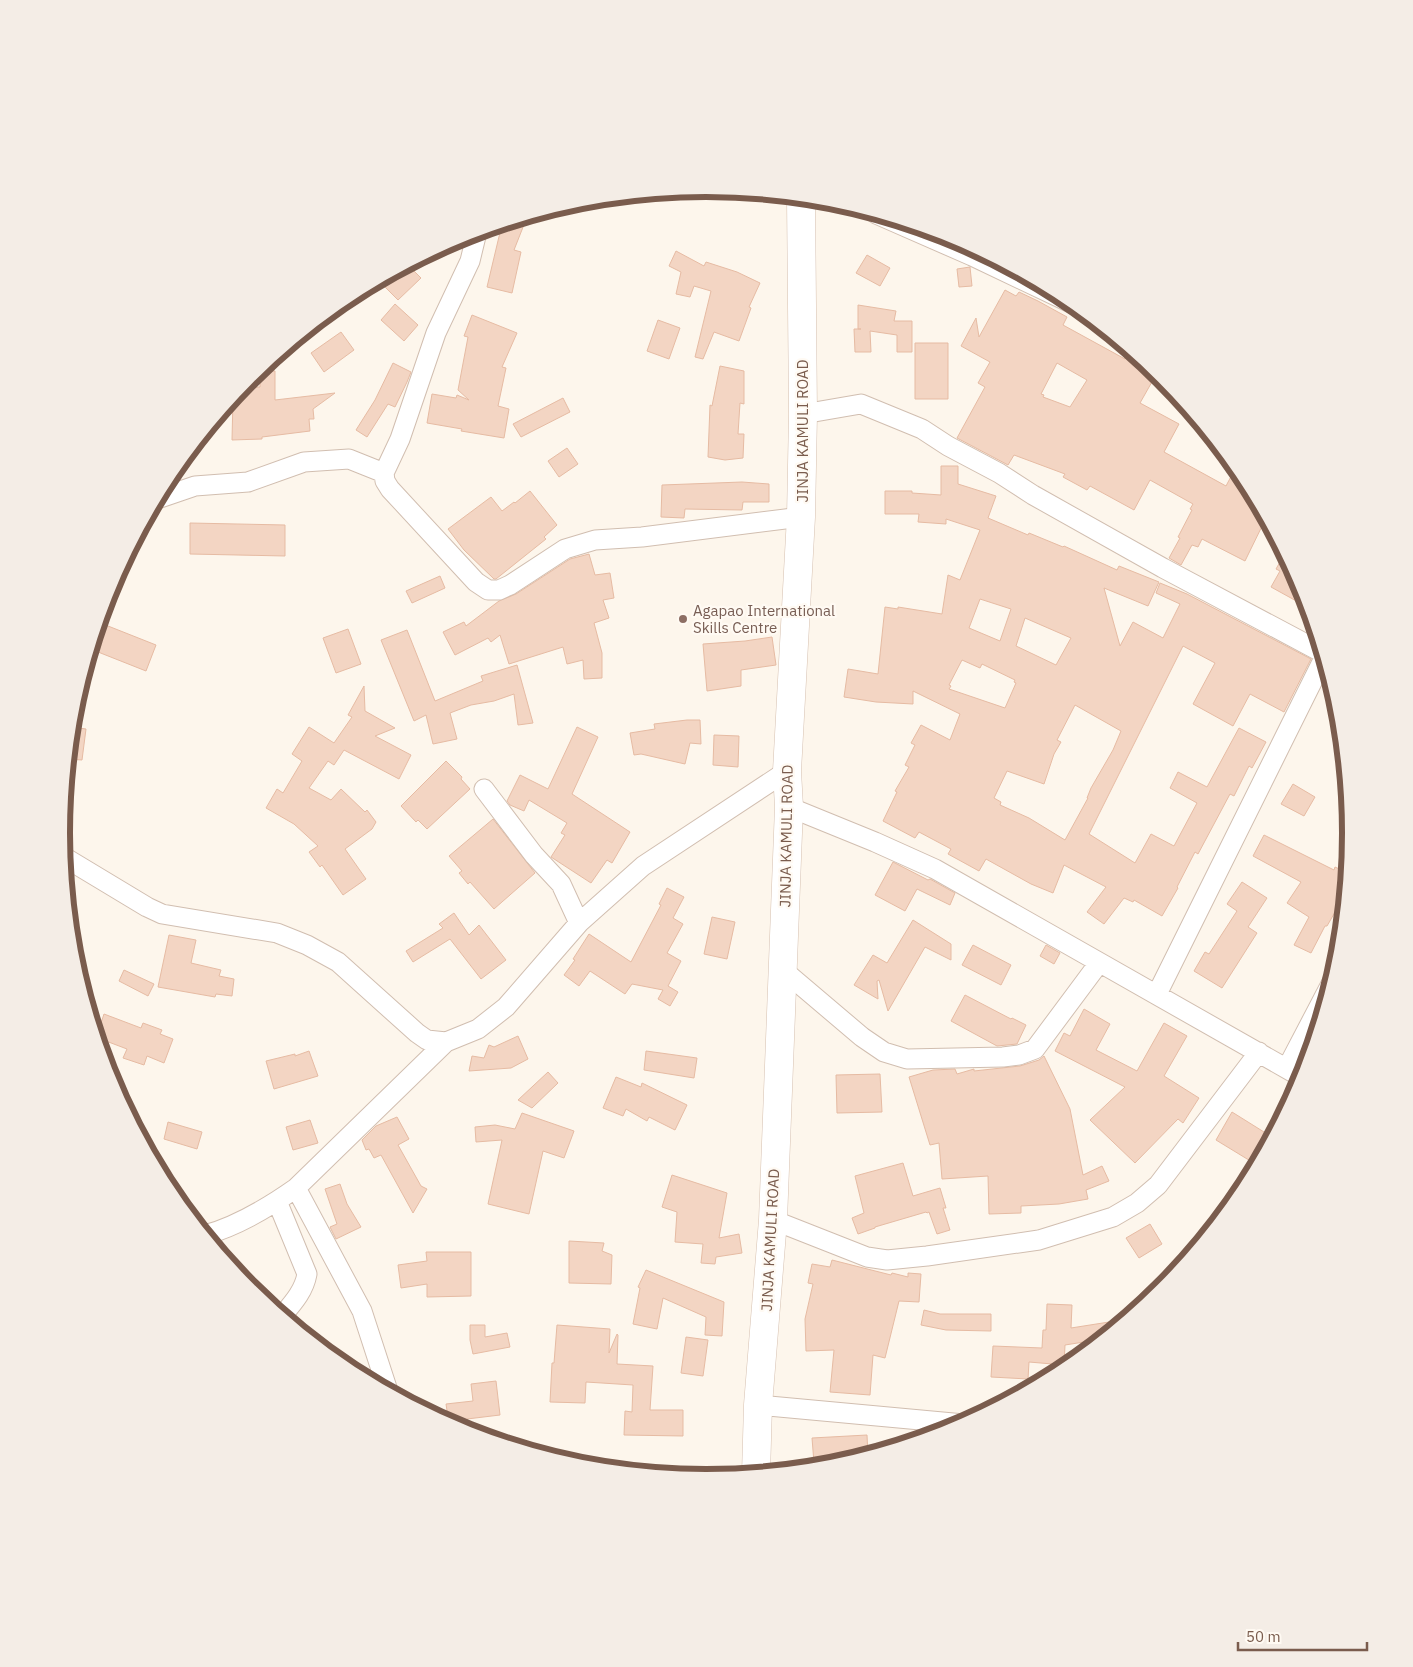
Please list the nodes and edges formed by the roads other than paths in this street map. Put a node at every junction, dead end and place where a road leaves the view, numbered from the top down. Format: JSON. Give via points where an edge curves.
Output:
{"nodes":[{"id":1,"x":801,"y":204,"type":"edge"},
{"id":2,"x":932,"y":239,"type":"edge"},
{"id":3,"x":475,"y":241,"type":"edge"},
{"id":4,"x":1009,"y":274,"type":"edge"},
{"id":5,"x":803,"y":414,"type":"junction"},
{"id":6,"x":384,"y":473,"type":"junction"},
{"id":7,"x":167,"y":495,"type":"edge"},
{"id":8,"x":801,"y":516,"type":"junction"},
{"id":9,"x":1315,"y":649,"type":"edge"},
{"id":10,"x":1320,"y":666,"type":"edge"},
{"id":11,"x":787,"y":771,"type":"junction"},
{"id":12,"x":484,"y":789,"type":"dead end"},
{"id":13,"x":789,"y":807,"type":"junction"},
{"id":14,"x":71,"y":861,"type":"edge"},
{"id":15,"x":579,"y":923,"type":"junction"},
{"id":16,"x":1099,"y":963,"type":"junction"},
{"id":17,"x":783,"y":970,"type":"junction"},
{"id":18,"x":1157,"y":994,"type":"junction"},
{"id":19,"x":1318,"y":1008,"type":"edge"},
{"id":20,"x":446,"y":1042,"type":"junction"},
{"id":21,"x":1259,"y":1052,"type":"junction"},
{"id":22,"x":1286,"y":1068,"type":"junction"},
{"id":23,"x":1296,"y":1074,"type":"edge"},
{"id":24,"x":296,"y":1188,"type":"junction"},
{"id":25,"x":277,"y":1201,"type":"junction"},
{"id":26,"x":773,"y":1220,"type":"junction"},
{"id":27,"x":212,"y":1233,"type":"edge"},
{"id":28,"x":286,"y":1311,"type":"edge"},
{"id":29,"x":386,"y":1383,"type":"edge"},
{"id":30,"x":758,"y":1405,"type":"junction"},
{"id":31,"x":948,"y":1423,"type":"edge"},
{"id":32,"x":756,"y":1468,"type":"edge"}],
"edges":[{"from":1,"to":5,"type":"main road","name":"JINJA KAMULI ROAD"},
{"from":2,"to":4,"type":"street"},
{"from":3,"to":6,"type":"street","via":[[470,260],[436,333],[400,439]]},
{"from":5,"to":8,"type":"main road","name":"JINJA KAMULI ROAD"},
{"from":5,"to":9,"type":"street","via":[[861,404],[922,429],[1163,568]]},
{"from":6,"to":7,"type":"street","via":[[349,459],[304,462],[248,482],[195,486]]},
{"from":6,"to":8,"type":"street","via":[[384,481],[390,489],[476,582],[488,590],[510,585],[565,550],[595,540]]},
{"from":8,"to":11,"type":"main road","name":"JINJA KAMULI ROAD"},
{"from":10,"to":18,"type":"street"},
{"from":11,"to":13,"type":"main road","name":"JINJA KAMULI ROAD"},
{"from":11,"to":15,"type":"street","via":[[643,866]]},
{"from":12,"to":15,"type":"street","via":[[534,855],[561,884]]},
{"from":13,"to":16,"type":"street","via":[[935,869]]},
{"from":13,"to":17,"type":"main road","name":"JINJA KAMULI ROAD"},
{"from":14,"to":20,"type":"street","via":[[162,914],[278,934],[307,945],[338,962],[427,1040]]},
{"from":15,"to":20,"type":"street","via":[[506,1007],[478,1029]]},
{"from":16,"to":17,"type":"street","via":[[1036,1049],[1002,1057],[907,1059],[884,1052]]},
{"from":16,"to":18,"type":"street"},
{"from":17,"to":26,"type":"main road","name":"JINJA KAMULI ROAD"},
{"from":18,"to":21,"type":"street"},
{"from":19,"to":22,"type":"street"},
{"from":20,"to":24,"type":"street"},
{"from":21,"to":22,"type":"street"},
{"from":21,"to":26,"type":"street","via":[[1158,1185],[1113,1217],[1039,1240],[887,1260],[867,1257]]},
{"from":22,"to":23,"type":"street"},
{"from":24,"to":25,"type":"street"},
{"from":24,"to":29,"type":"street","via":[[362,1312]]},
{"from":25,"to":27,"type":"street"},
{"from":25,"to":28,"type":"street","via":[[307,1274],[300,1294]]},
{"from":26,"to":30,"type":"main road","name":"JINJA KAMULI ROAD"},
{"from":30,"to":31,"type":"street"},
{"from":30,"to":32,"type":"main road","name":"JINJA KAMULI ROAD"}]}
